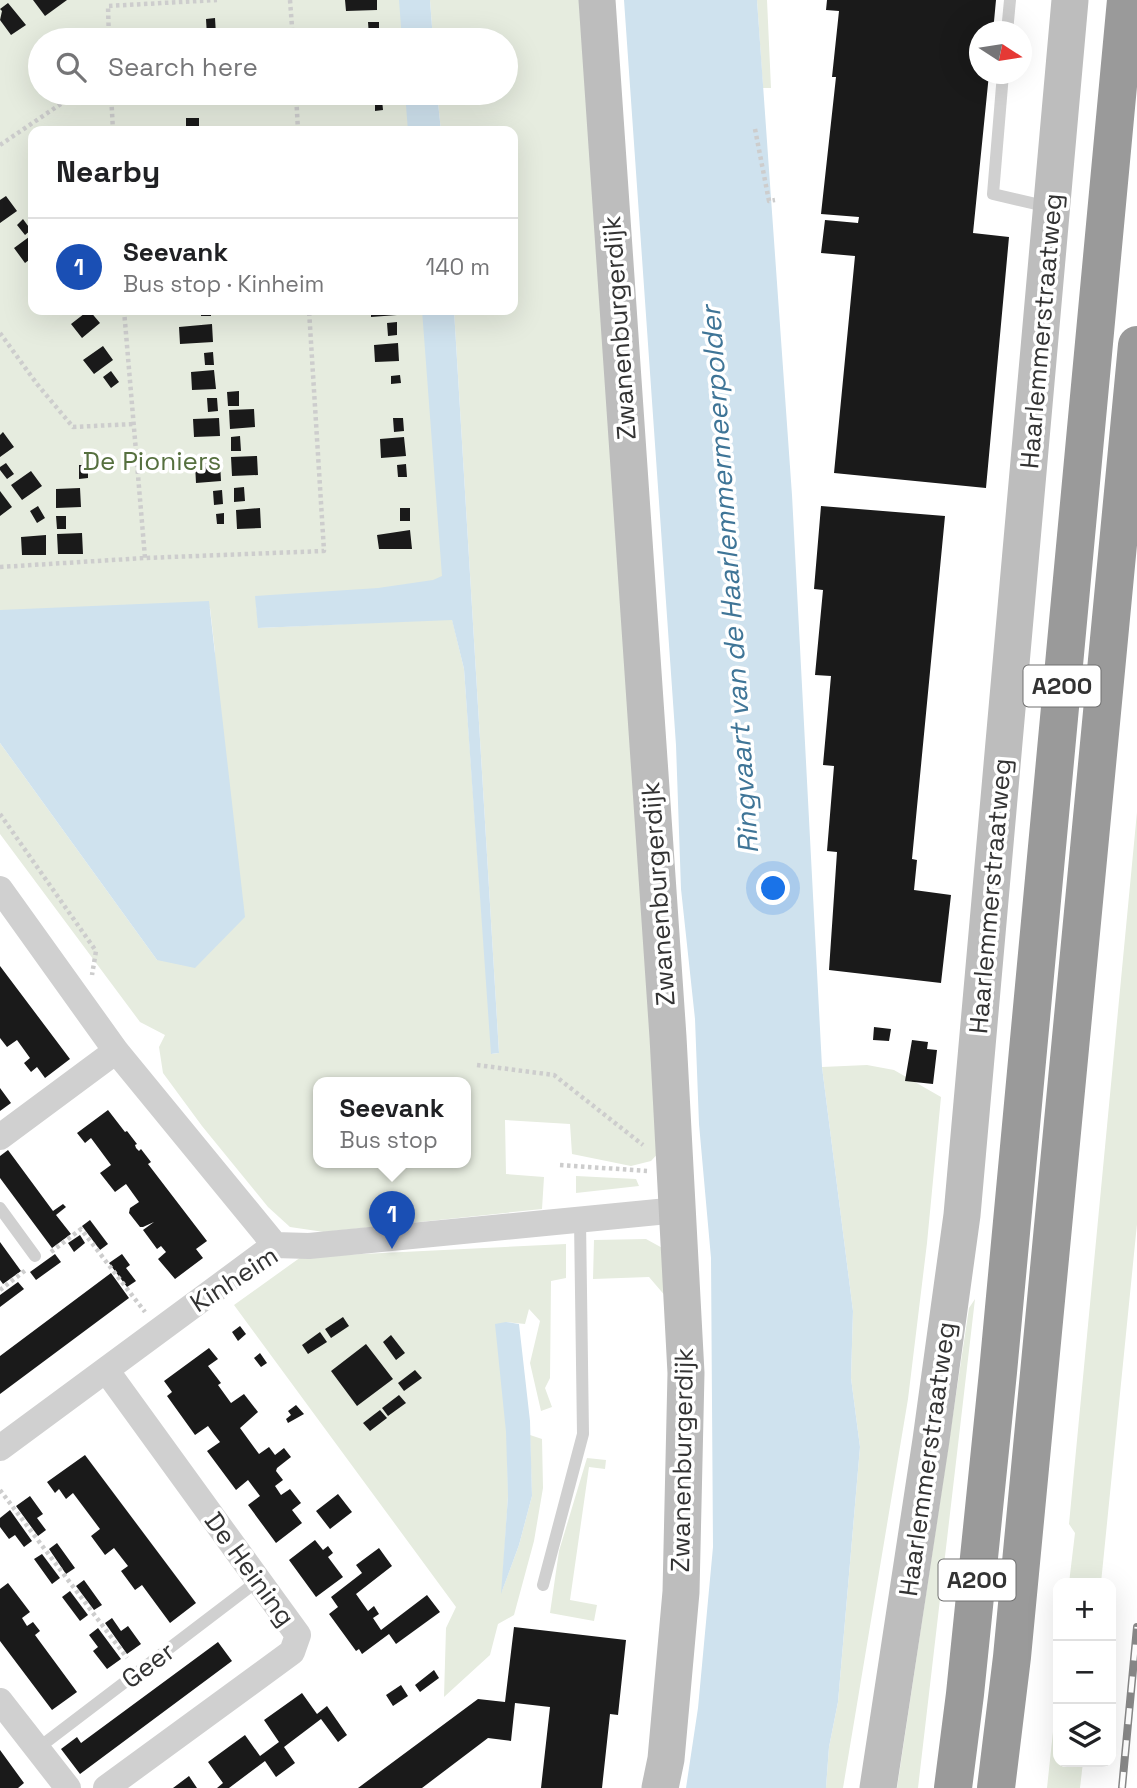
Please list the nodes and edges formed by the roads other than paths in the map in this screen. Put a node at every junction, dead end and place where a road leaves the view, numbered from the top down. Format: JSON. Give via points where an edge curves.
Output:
{"nodes":[{"id":1,"x":597,"y":0,"type":"edge"},
{"id":2,"x":1010,"y":0,"type":"edge"},
{"id":3,"x":1070,"y":0,"type":"edge"},
{"id":4,"x":1126,"y":0,"type":"edge"},
{"id":5,"x":1008,"y":21,"type":"edge"},
{"id":6,"x":1002,"y":84,"type":"edge"},
{"id":7,"x":1052,"y":207,"type":"junction"},
{"id":8,"x":1137,"y":345,"type":"edge"},
{"id":9,"x":0,"y":889,"type":"edge"},
{"id":10,"x":116,"y":1051,"type":"junction"},
{"id":11,"x":0,"y":1137,"type":"edge"},
{"id":12,"x":0,"y":1208,"type":"edge"},
{"id":13,"x":678,"y":1210,"type":"junction"},
{"id":14,"x":580,"y":1220,"type":"junction"},
{"id":15,"x":275,"y":1245,"type":"junction"},
{"id":16,"x":32,"y":1262,"type":"road end"},
{"id":17,"x":106,"y":1370,"type":"junction"},
{"id":18,"x":0,"y":1448,"type":"edge"},
{"id":19,"x":259,"y":1580,"type":"junction"},
{"id":20,"x":543,"y":1585,"type":"dead end"},
{"id":21,"x":1012,"y":1657,"type":"junction"},
{"id":22,"x":0,"y":1701,"type":"edge"},
{"id":23,"x":37,"y":1749,"type":"junction"},
{"id":24,"x":68,"y":1788,"type":"edge"},
{"id":25,"x":106,"y":1788,"type":"edge"},
{"id":26,"x":660,"y":1788,"type":"edge"},
{"id":27,"x":878,"y":1788,"type":"edge"},
{"id":28,"x":953,"y":1788,"type":"edge"},
{"id":29,"x":996,"y":1788,"type":"edge"},
{"id":30,"x":1008,"y":1788,"type":"edge"}],
"edges":[{"from":1,"to":13,"type":"street","name":"Zwanenburgerdijk"},
{"from":2,"to":5,"type":"lane"},
{"from":3,"to":7,"type":"street","name":"Haarlemmerstraatweg"},
{"from":4,"to":28,"type":"highway","number":"A200","via":[[999,1358]]},
{"from":6,"to":7,"type":"lane","via":[[993,194]]},
{"from":7,"to":27,"type":"street","name":"Haarlemmerstraatweg","via":[[962,1215]]},
{"from":8,"to":21,"type":"highway","number":"A200"},
{"from":9,"to":10,"type":"street"},
{"from":10,"to":11,"type":"street"},
{"from":10,"to":15,"type":"street"},
{"from":12,"to":16,"type":"lane"},
{"from":13,"to":14,"type":"street","name":"Kinheim"},
{"from":13,"to":26,"type":"street","name":"Zwanenburgerdijk","via":[[686,1373],[681,1592]]},
{"from":14,"to":15,"type":"street","name":"Kinheim","via":[[309,1246]]},
{"from":14,"to":20,"type":"lane","via":[[583,1434]]},
{"from":15,"to":17,"type":"street","name":"Kinheim"},
{"from":17,"to":18,"type":"street","name":"Kinheim"},
{"from":17,"to":19,"type":"street","name":"De Heining"},
{"from":19,"to":23,"type":"lane","name":"Geer"},
{"from":19,"to":25,"type":"street","name":"De Heining","via":[[298,1635],[292,1652]]},
{"from":21,"to":29,"type":"highway","number":"A200"},
{"from":21,"to":30,"type":"highway","number":"A200"},
{"from":22,"to":23,"type":"street"},
{"from":23,"to":24,"type":"street"}]}
